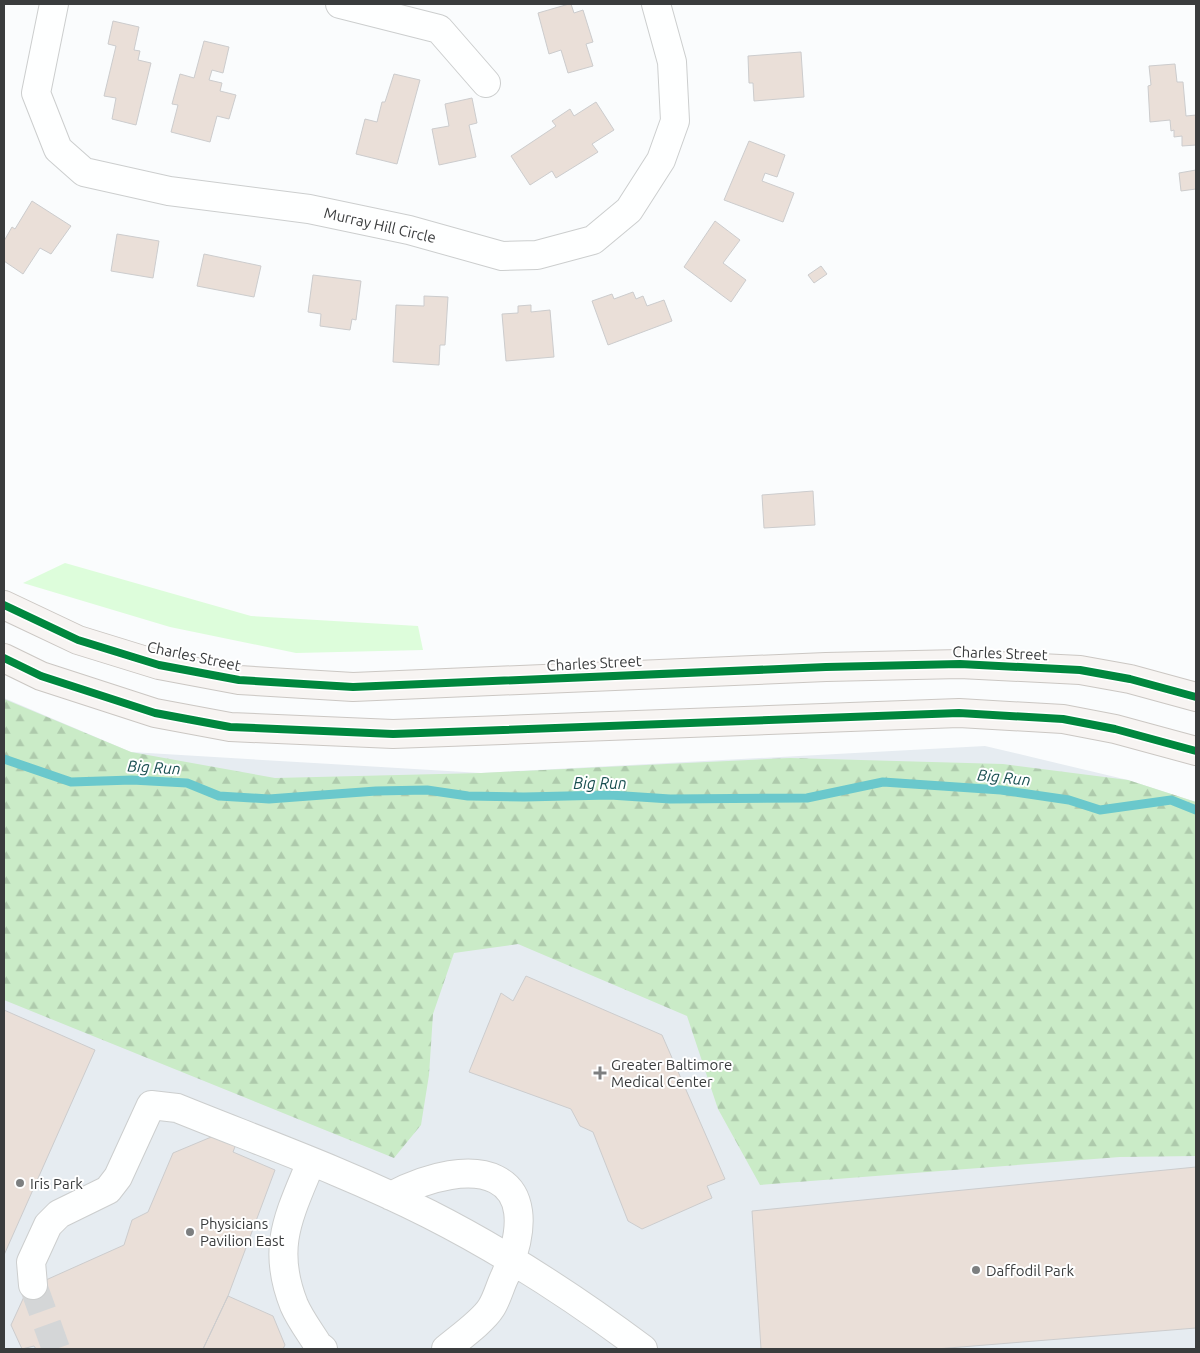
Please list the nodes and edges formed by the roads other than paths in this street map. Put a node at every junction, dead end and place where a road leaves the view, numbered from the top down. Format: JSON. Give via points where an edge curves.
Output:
{"nodes":[{"id":1,"x":54,"y":4,"type":"edge"},
{"id":2,"x":340,"y":4,"type":"edge"},
{"id":3,"x":656,"y":4,"type":"edge"},
{"id":4,"x":486,"y":83,"type":"dead end"},
{"id":5,"x":4,"y":605,"type":"edge"},
{"id":6,"x":4,"y":658,"type":"edge"},
{"id":7,"x":1196,"y":696,"type":"edge"},
{"id":8,"x":1196,"y":751,"type":"edge"},
{"id":9,"x":311,"y":1162,"type":"junction"},
{"id":10,"x":391,"y":1196,"type":"junction"},
{"id":11,"x":511,"y":1261,"type":"junction"},
{"id":12,"x":33,"y":1285,"type":"tunnel mouth"},
{"id":13,"x":324,"y":1349,"type":"edge"},
{"id":14,"x":446,"y":1349,"type":"edge"},
{"id":15,"x":643,"y":1349,"type":"edge"}],
"edges":[{"from":1,"to":3,"type":"street","name":"Murray Hill Circle","via":[[36,93],[58,149],[84,172],[169,191],[309,209],[409,230],[502,256],[537,255],[592,240],[630,210],[661,160],[675,120],[672,62]]},
{"from":2,"to":4,"type":"street","via":[[439,29]]},
{"from":5,"to":7,"type":"main road","name":"Charles Street","via":[[78,640],[159,665],[239,680],[353,687],[960,664],[1080,670]]},
{"from":6,"to":8,"type":"main road","via":[[41,676],[155,713],[230,727],[393,734],[959,713],[1062,719],[1115,728]]},
{"from":9,"to":10,"type":"street"},
{"from":9,"to":12,"type":"street","via":[[177,1108],[151,1105],[118,1177],[108,1190],[59,1214],[48,1225],[31,1262]]},
{"from":9,"to":13,"type":"street","via":[[286,1227],[282,1244],[283,1270],[294,1306],[318,1345]]},
{"from":10,"to":11,"type":"street"},
{"from":10,"to":11,"type":"street","via":[[424,1180],[464,1172],[492,1177],[504,1184],[516,1204],[520,1228]]},
{"from":11,"to":14,"type":"street","via":[[491,1309]]},
{"from":11,"to":15,"type":"street","via":[[594,1313]]}]}
